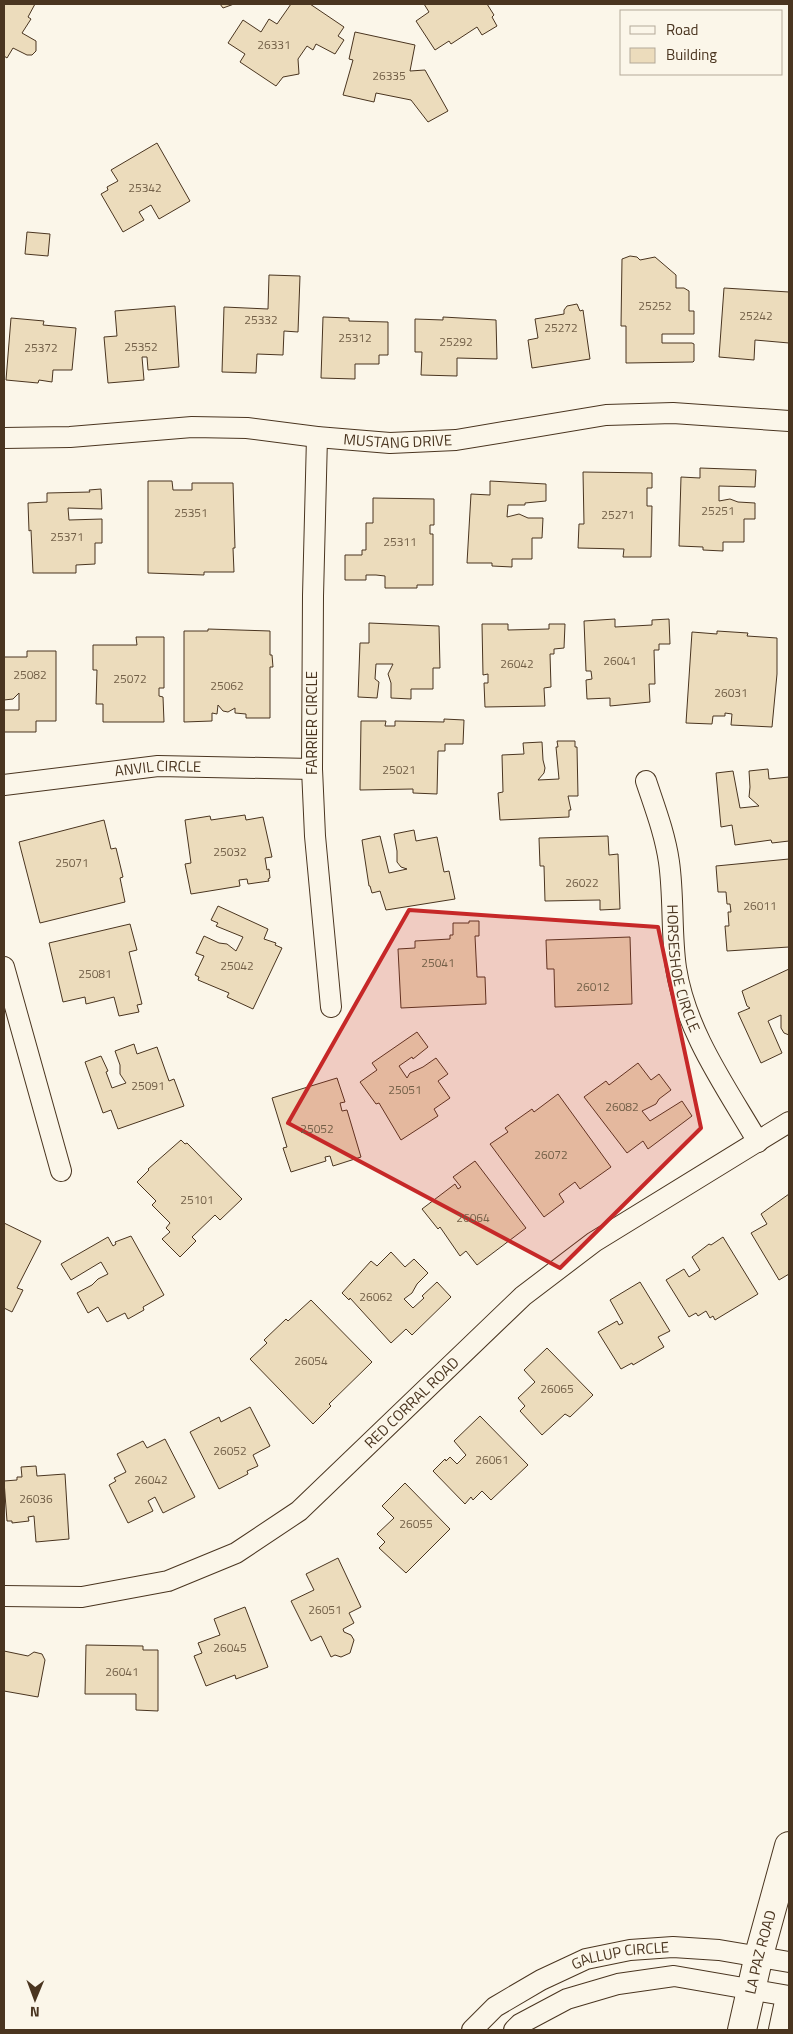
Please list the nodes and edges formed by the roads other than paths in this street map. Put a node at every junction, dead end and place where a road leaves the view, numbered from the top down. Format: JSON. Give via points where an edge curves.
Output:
{"nodes":[{"id":1,"x":789,"y":421,"type":"edge"},
{"id":2,"x":4,"y":438,"type":"edge"},
{"id":3,"x":317,"y":438,"type":"junction"},
{"id":4,"x":312,"y":768,"type":"junction"},
{"id":5,"x":646,"y":781,"type":"dead end"},
{"id":6,"x":4,"y":785,"type":"edge"},
{"id":7,"x":4,"y":967,"type":"edge"},
{"id":8,"x":331,"y":1007,"type":"dead end"},
{"id":9,"x":789,"y":1122,"type":"edge"},
{"id":10,"x":758,"y":1142,"type":"junction"},
{"id":11,"x":61,"y":1171,"type":"dead end"},
{"id":12,"x":4,"y":1596,"type":"edge"},
{"id":13,"x":789,"y":1846,"type":"edge"},
{"id":14,"x":759,"y":1955,"type":"junction"},
{"id":15,"x":789,"y":1962,"type":"edge"},
{"id":16,"x":751,"y":1989,"type":"junction"},
{"id":17,"x":789,"y":1996,"type":"edge"},
{"id":18,"x":789,"y":2002,"type":"edge"},
{"id":19,"x":472,"y":2030,"type":"edge"},
{"id":20,"x":514,"y":2030,"type":"edge"},
{"id":21,"x":742,"y":2030,"type":"edge"},
{"id":22,"x":783,"y":2030,"type":"edge"}],
"edges":[{"from":1,"to":3,"type":"street","name":"MUSTANG DRIVE","via":[[673,413],[606,415],[456,440],[390,443]]},
{"from":2,"to":3,"type":"street","name":"MUSTANG DRIVE","via":[[247,428]]},
{"from":3,"to":4,"type":"street","name":"FARRIER CIRCLE"},
{"from":4,"to":6,"type":"street","name":"ANVIL CIRCLE","via":[[158,766]]},
{"from":4,"to":8,"type":"street","name":"FARRIER CIRCLE","via":[[314,836]]},
{"from":5,"to":10,"type":"street","name":"HORSESHOE CIRCLE","via":[[664,834],[676,968],[686,1007],[702,1047]]},
{"from":7,"to":11,"type":"street"},
{"from":9,"to":10,"type":"street","name":"RED CORRAL ROAD"},
{"from":10,"to":12,"type":"street","name":"RED CORRAL ROAD","via":[[594,1242],[523,1296],[299,1511],[236,1552],[159,1583],[82,1597]]},
{"from":13,"to":14,"type":"main road","name":"LA PAZ ROAD"},
{"from":14,"to":15,"type":"street","name":"GALLUP CIRCLE"},
{"from":14,"to":16,"type":"main road","name":"LA PAZ ROAD"},
{"from":14,"to":19,"type":"street","name":"GALLUP CIRCLE","via":[[673,1947],[630,1950],[586,1959],[540,1980],[495,2007]]},
{"from":16,"to":17,"type":"street","name":"GALLUP CIRCLE"},
{"from":16,"to":20,"type":"street","name":"GALLUP CIRCLE","via":[[674,1976],[618,1984],[567,1999]]},
{"from":16,"to":21,"type":"main road","name":"LA PAZ ROAD"},
{"from":18,"to":22,"type":"main road"}]}
